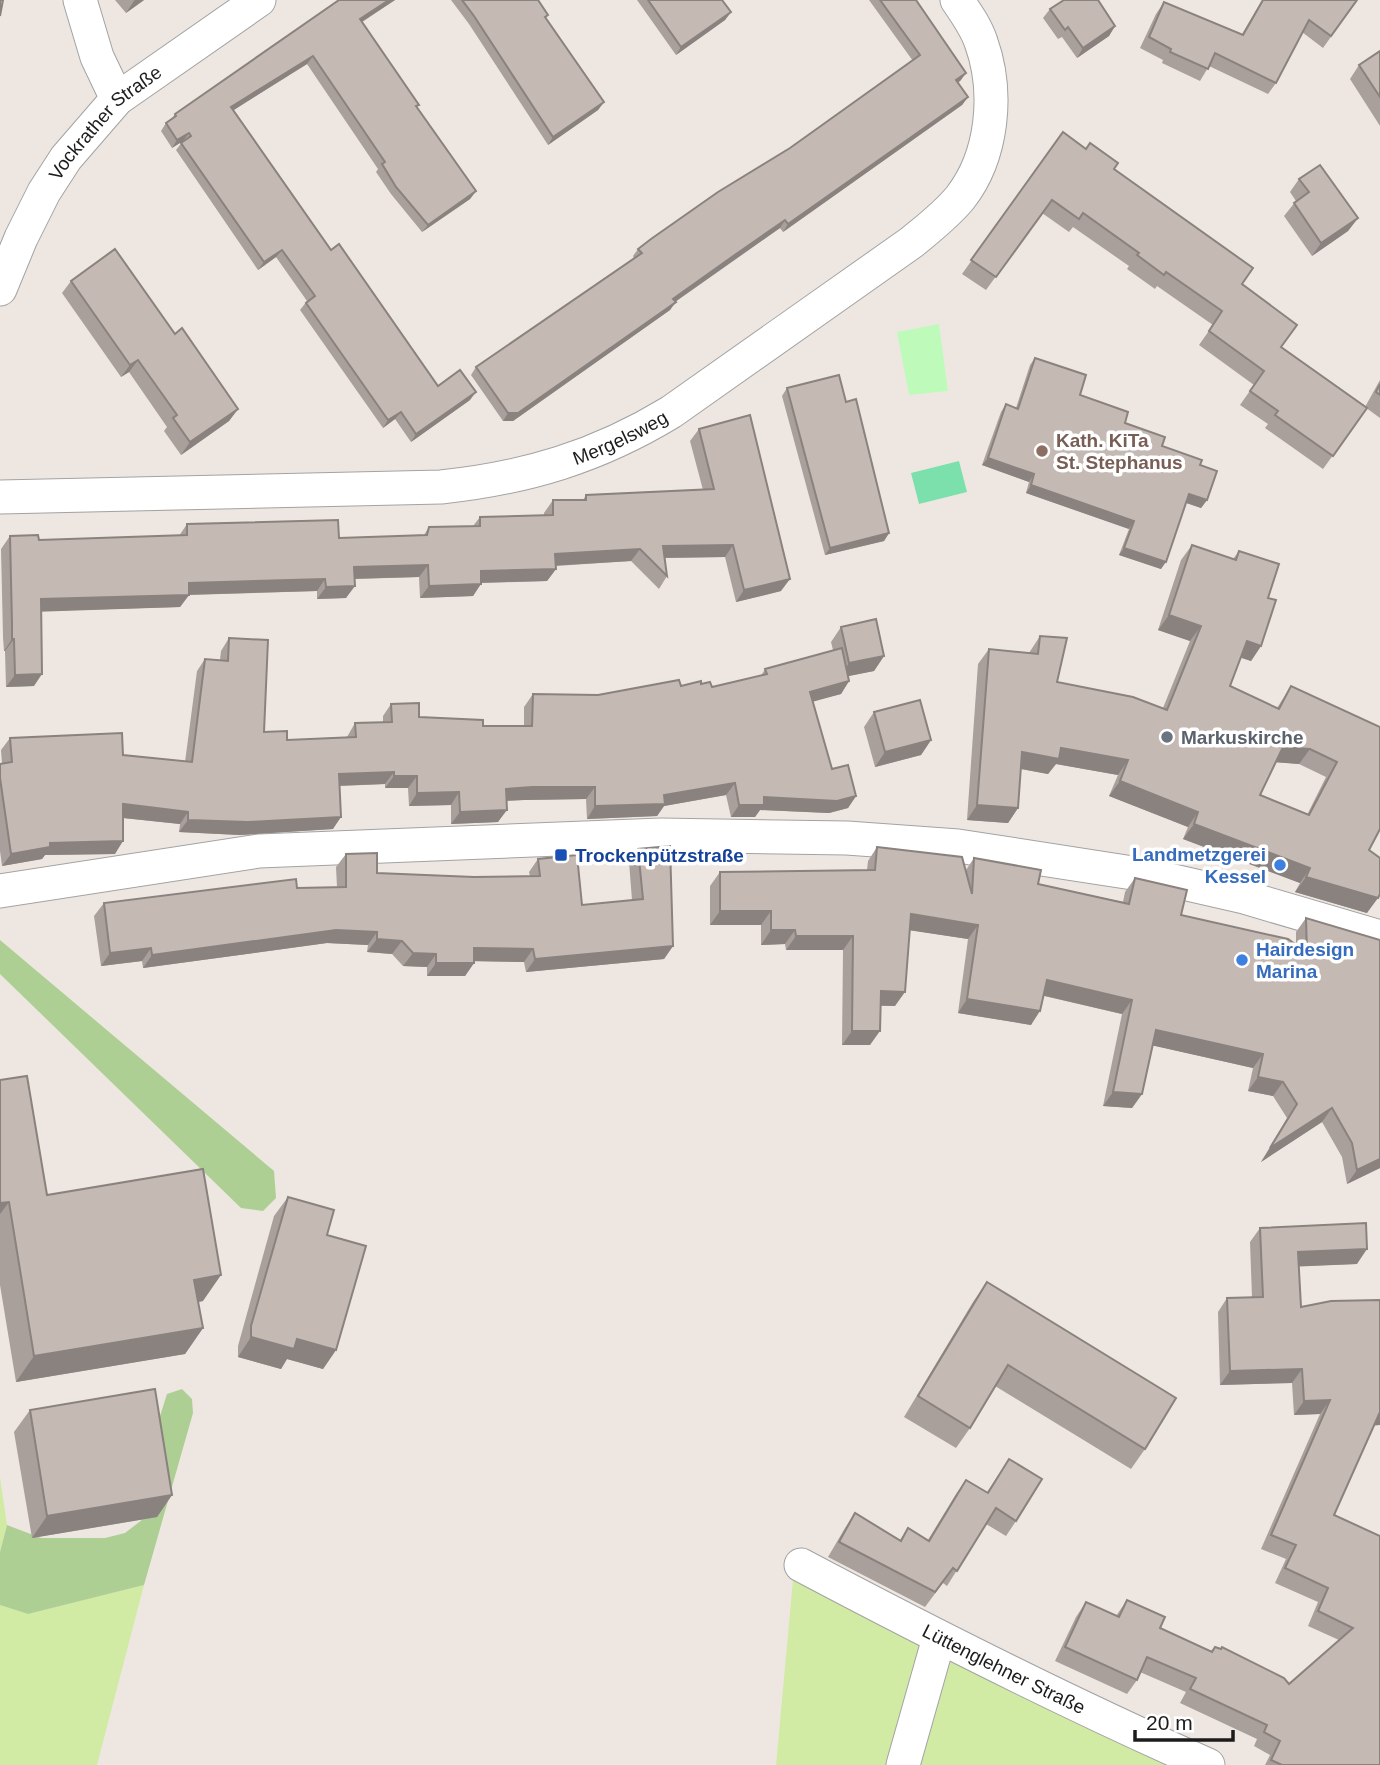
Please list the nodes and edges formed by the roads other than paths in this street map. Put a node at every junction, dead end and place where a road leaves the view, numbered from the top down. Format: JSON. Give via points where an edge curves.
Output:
{"nodes":[{"id":1,"x":79,"y":0,"type":"edge"},
{"id":2,"x":259,"y":0,"type":"edge"},
{"id":3,"x":957,"y":0,"type":"edge"},
{"id":4,"x":117,"y":99,"type":"junction"},
{"id":5,"x":0,"y":289,"type":"edge"},
{"id":6,"x":0,"y":497,"type":"edge"},
{"id":7,"x":0,"y":891,"type":"edge"},
{"id":8,"x":1380,"y":937,"type":"edge"},
{"id":9,"x":801,"y":1566,"type":"dead end"},
{"id":10,"x":939,"y":1638,"type":"junction"},
{"id":11,"x":903,"y":1765,"type":"edge"},
{"id":12,"x":1208,"y":1765,"type":"edge"}],
"edges":[{"from":1,"to":4,"type":"street","via":[[97,57]]},
{"from":2,"to":4,"type":"street","name":"Vockrather Straße"},
{"from":3,"to":6,"type":"street","name":"Mergelsweg","via":[[980,40],[990,83],[983,155],[961,197],[912,242],[640,431],[568,462],[487,482],[441,487]]},
{"from":4,"to":5,"type":"street","name":"Vockrather Straße","via":[[66,158],[44,192]]},
{"from":7,"to":8,"type":"street","via":[[258,851],[661,835],[847,838],[958,846],[1152,876]]},
{"from":9,"to":10,"type":"street","name":"Lüttenglehner Straße"},
{"from":10,"to":11,"type":"street"},
{"from":10,"to":12,"type":"street","name":"Lüttenglehner Straße"}]}
